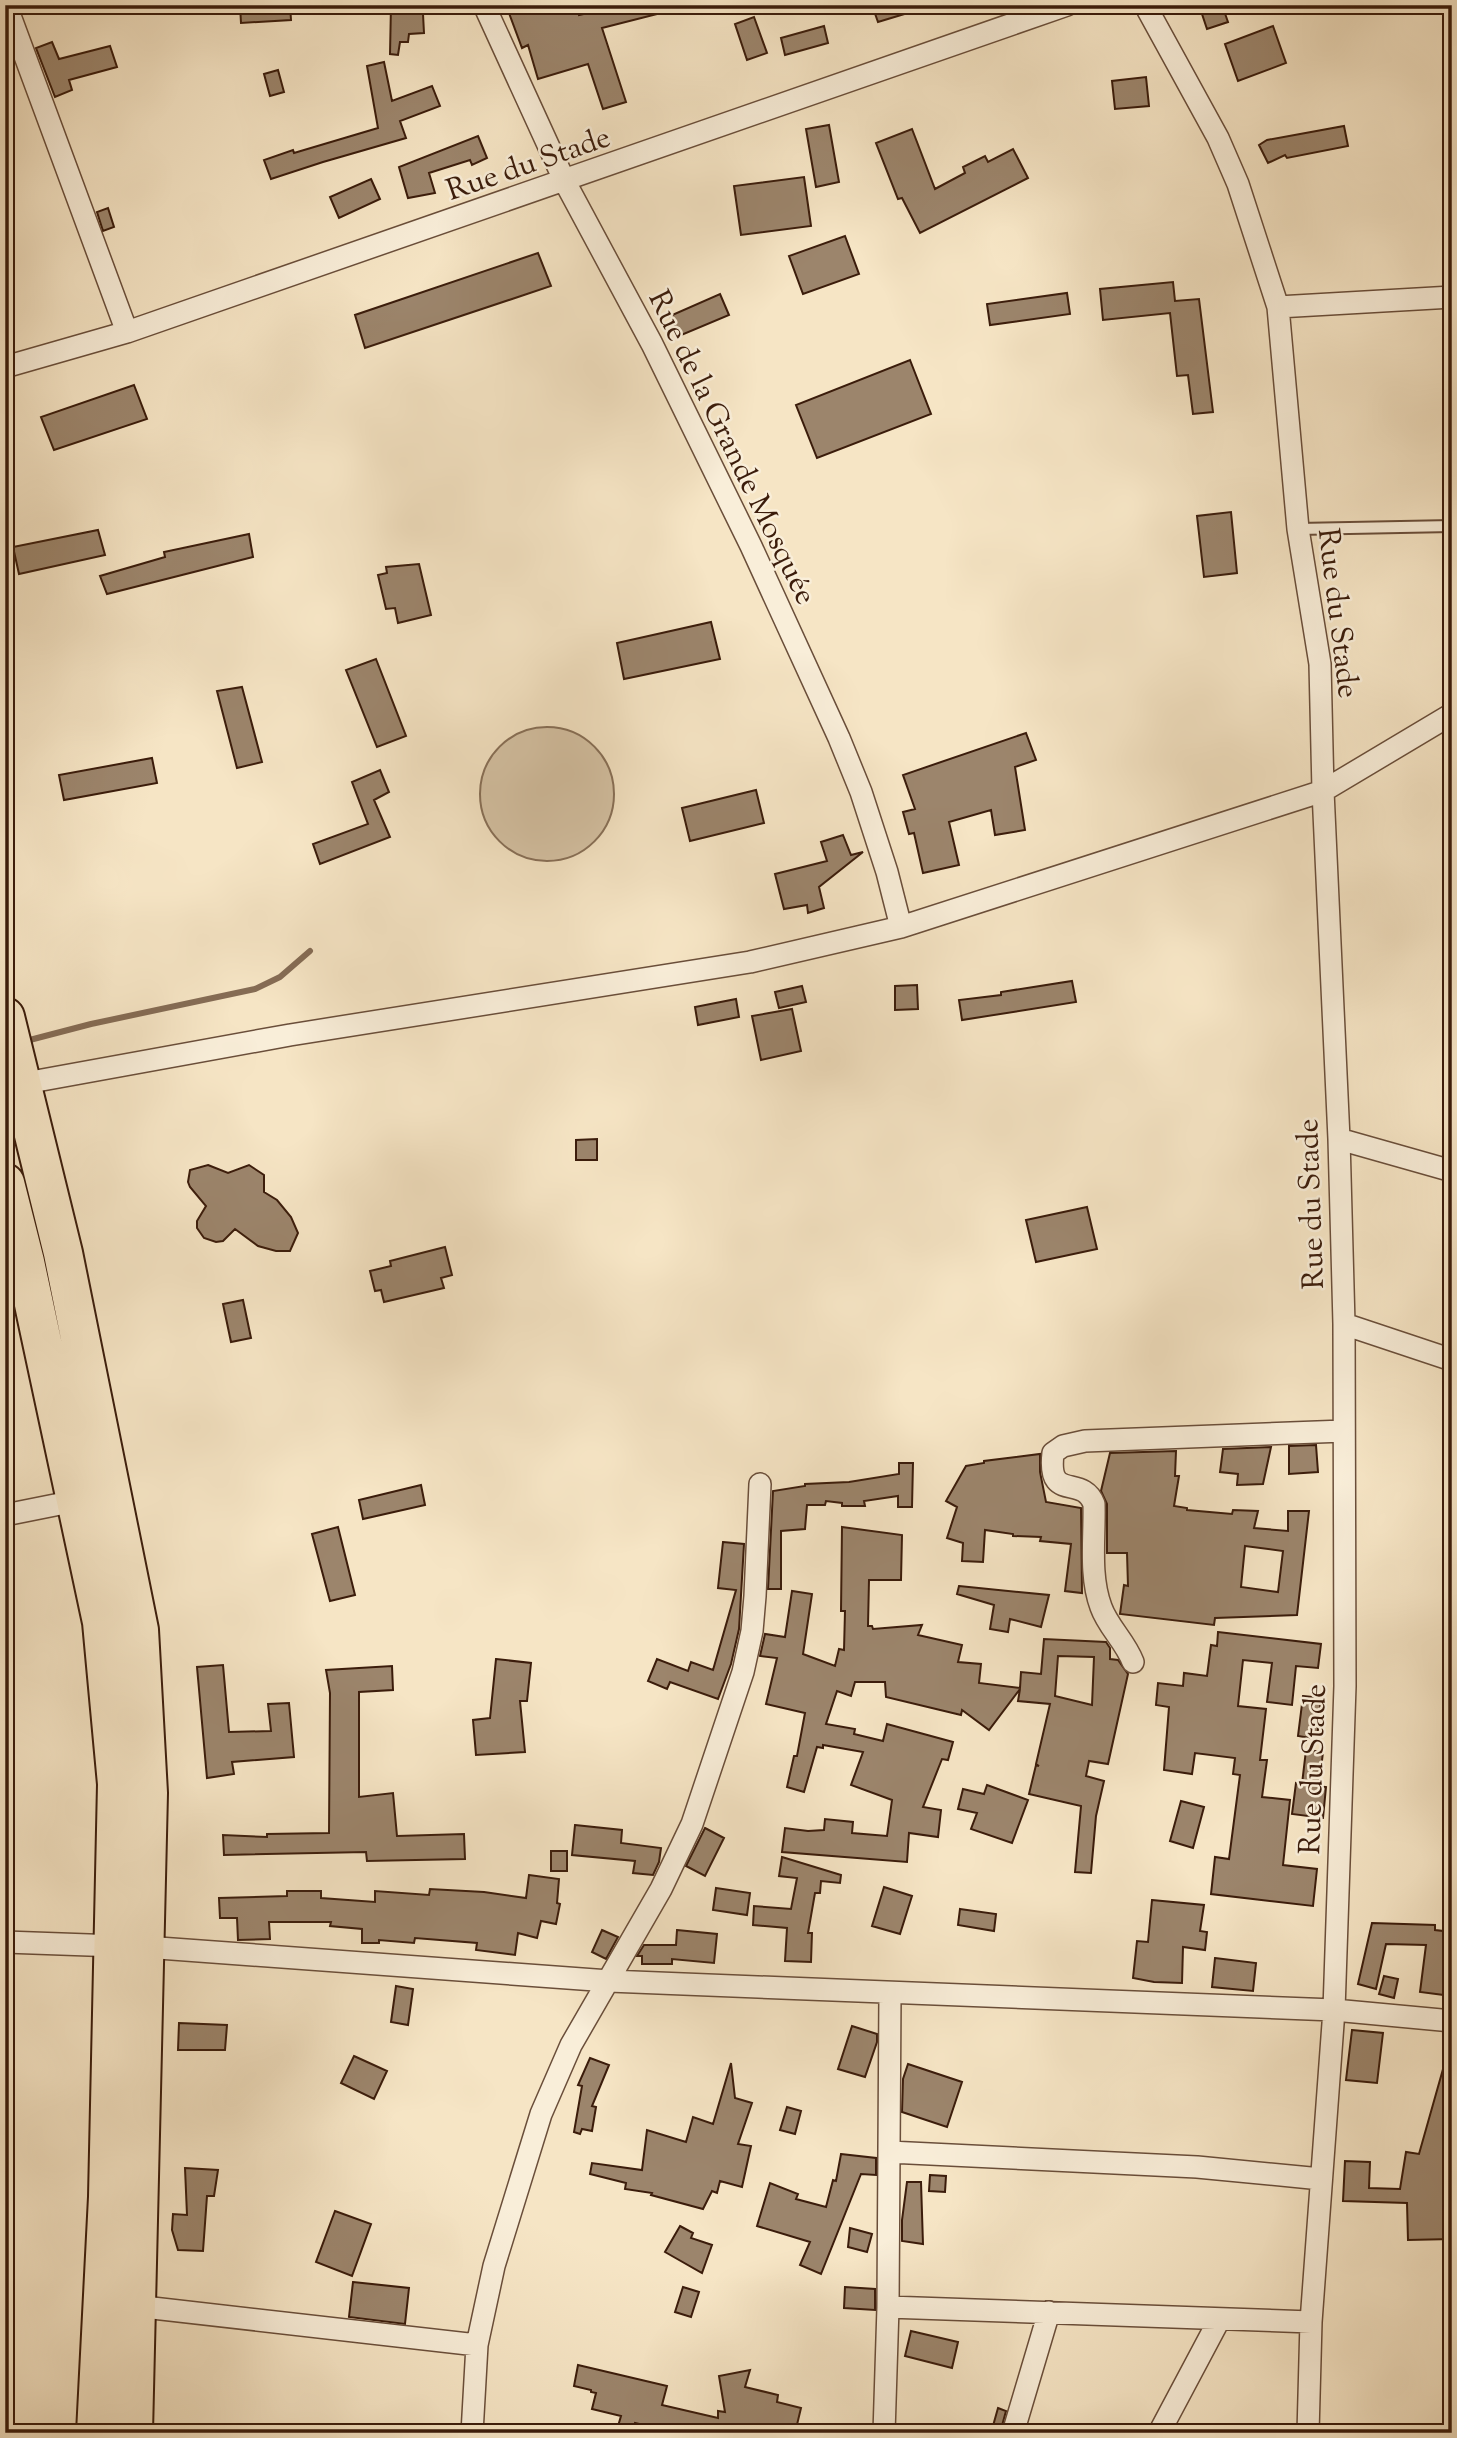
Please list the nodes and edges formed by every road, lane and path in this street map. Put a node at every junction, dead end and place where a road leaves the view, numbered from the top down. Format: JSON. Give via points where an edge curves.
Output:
{"nodes":[{"id":1,"x":6,"y":5,"type":"edge"},
{"id":2,"x":484,"y":5,"type":"edge"},
{"id":3,"x":1067,"y":5,"type":"edge"},
{"id":4,"x":1146,"y":5,"type":"edge"},
{"id":5,"x":565,"y":181,"type":"junction"},
{"id":6,"x":1452,"y":297,"type":"edge"},
{"id":7,"x":1278,"y":307,"type":"junction"},
{"id":8,"x":127,"y":332,"type":"junction"},
{"id":9,"x":5,"y":367,"type":"edge"},
{"id":10,"x":1452,"y":526,"type":"edge"},
{"id":11,"x":1298,"y":529,"type":"junction"},
{"id":12,"x":1452,"y":716,"type":"edge"},
{"id":13,"x":1323,"y":791,"type":"junction"},
{"id":14,"x":901,"y":927,"type":"junction"},
{"id":15,"x":13,"y":1048,"type":"edge"},
{"id":16,"x":1339,"y":1139,"type":"junction"},
{"id":17,"x":1452,"y":1171,"type":"edge"},
{"id":18,"x":5,"y":1183,"type":"edge"},
{"id":19,"x":63,"y":1254,"type":"junction"},
{"id":20,"x":24,"y":1262,"type":"junction"},
{"id":21,"x":1343,"y":1324,"type":"junction"},
{"id":22,"x":1452,"y":1360,"type":"edge"},
{"id":23,"x":1344,"y":1432,"type":"junction"},
{"id":24,"x":760,"y":1484,"type":"dead end"},
{"id":25,"x":93,"y":1498,"type":"junction"},
{"id":26,"x":5,"y":1515,"type":"edge"},
{"id":27,"x":1133,"y":1662,"type":"dead end"},
{"id":28,"x":5,"y":1942,"type":"edge"},
{"id":29,"x":129,"y":1946,"type":"junction"},
{"id":30,"x":609,"y":1981,"type":"junction"},
{"id":31,"x":890,"y":1993,"type":"junction"},
{"id":32,"x":1334,"y":2010,"type":"junction"},
{"id":33,"x":1452,"y":2021,"type":"edge"},
{"id":34,"x":889,"y":2152,"type":"junction"},
{"id":35,"x":1321,"y":2179,"type":"junction"},
{"id":36,"x":123,"y":2198,"type":"junction"},
{"id":37,"x":135,"y":2306,"type":"junction"},
{"id":38,"x":888,"y":2306,"type":"junction"},
{"id":39,"x":1049,"y":2312,"type":"junction"},
{"id":40,"x":1219,"y":2320,"type":"junction"},
{"id":41,"x":1311,"y":2322,"type":"junction"},
{"id":42,"x":477,"y":2345,"type":"junction"},
{"id":43,"x":96,"y":2433,"type":"edge"},
{"id":44,"x":133,"y":2433,"type":"edge"},
{"id":45,"x":472,"y":2433,"type":"edge"},
{"id":46,"x":884,"y":2433,"type":"edge"},
{"id":47,"x":1013,"y":2433,"type":"edge"},
{"id":48,"x":1159,"y":2433,"type":"edge"},
{"id":49,"x":1308,"y":2433,"type":"edge"}],
"edges":[{"from":1,"to":8,"type":"street"},
{"from":2,"to":5,"type":"street","name":"Rue de la Grande Mosquée"},
{"from":3,"to":5,"type":"street","name":"Rue du Stade"},
{"from":4,"to":7,"type":"street","name":"Rue du Stade","via":[[1218,138]]},
{"from":5,"to":8,"type":"street","name":"Rue du Stade"},
{"from":5,"to":14,"type":"street","name":"Rue de la Grande Mosquée","via":[[670,380],[839,738],[887,872]]},
{"from":6,"to":7,"type":"street"},
{"from":7,"to":11,"type":"street","name":"Rue du Stade"},
{"from":8,"to":9,"type":"street","name":"Rue du Stade"},
{"from":10,"to":11,"type":"lane"},
{"from":11,"to":13,"type":"street","name":"Rue du Stade","via":[[1320,664]]},
{"from":12,"to":13,"type":"street"},
{"from":13,"to":14,"type":"street"},
{"from":13,"to":16,"type":"street","name":"Rue du Stade"},
{"from":14,"to":15,"type":"street","via":[[750,962],[290,1035]]},
{"from":15,"to":19,"type":"highway"},
{"from":16,"to":17,"type":"street"},
{"from":16,"to":21,"type":"street","name":"Rue du Stade"},
{"from":18,"to":20,"type":"highway"},
{"from":19,"to":20,"type":"highway"},
{"from":19,"to":25,"type":"highway"},
{"from":20,"to":25,"type":"highway"},
{"from":21,"to":22,"type":"street"},
{"from":21,"to":23,"type":"street","name":"Rue du Stade"},
{"from":23,"to":27,"type":"street","via":[[1085,1441],[1053,1453],[1054,1478],[1091,1495],[1094,1576],[1101,1607]]},
{"from":23,"to":32,"type":"street","name":"Rue du Stade","via":[[1345,1686]]},
{"from":24,"to":30,"type":"street","via":[[754,1608],[743,1672],[692,1824]]},
{"from":25,"to":26,"type":"street"},
{"from":25,"to":29,"type":"highway","via":[[139,1630],[148,1793]]},
{"from":28,"to":29,"type":"street"},
{"from":29,"to":30,"type":"street"},
{"from":29,"to":36,"type":"highway"},
{"from":30,"to":31,"type":"street"},
{"from":30,"to":42,"type":"street","via":[[571,2045],[541,2114],[494,2266]]},
{"from":31,"to":32,"type":"street"},
{"from":31,"to":34,"type":"street"},
{"from":32,"to":33,"type":"street"},
{"from":32,"to":35,"type":"street","name":"Rue du Stade"},
{"from":34,"to":35,"type":"street","via":[[1197,2167]]},
{"from":34,"to":38,"type":"street"},
{"from":35,"to":41,"type":"street","name":"Rue du Stade"},
{"from":36,"to":37,"type":"highway"},
{"from":36,"to":43,"type":"highway"},
{"from":37,"to":42,"type":"street"},
{"from":37,"to":44,"type":"highway"},
{"from":38,"to":39,"type":"street"},
{"from":38,"to":46,"type":"street"},
{"from":39,"to":40,"type":"street"},
{"from":39,"to":47,"type":"street"},
{"from":40,"to":41,"type":"street"},
{"from":40,"to":48,"type":"street"},
{"from":41,"to":49,"type":"street","name":"Rue du Stade"},
{"from":42,"to":45,"type":"street"}]}
